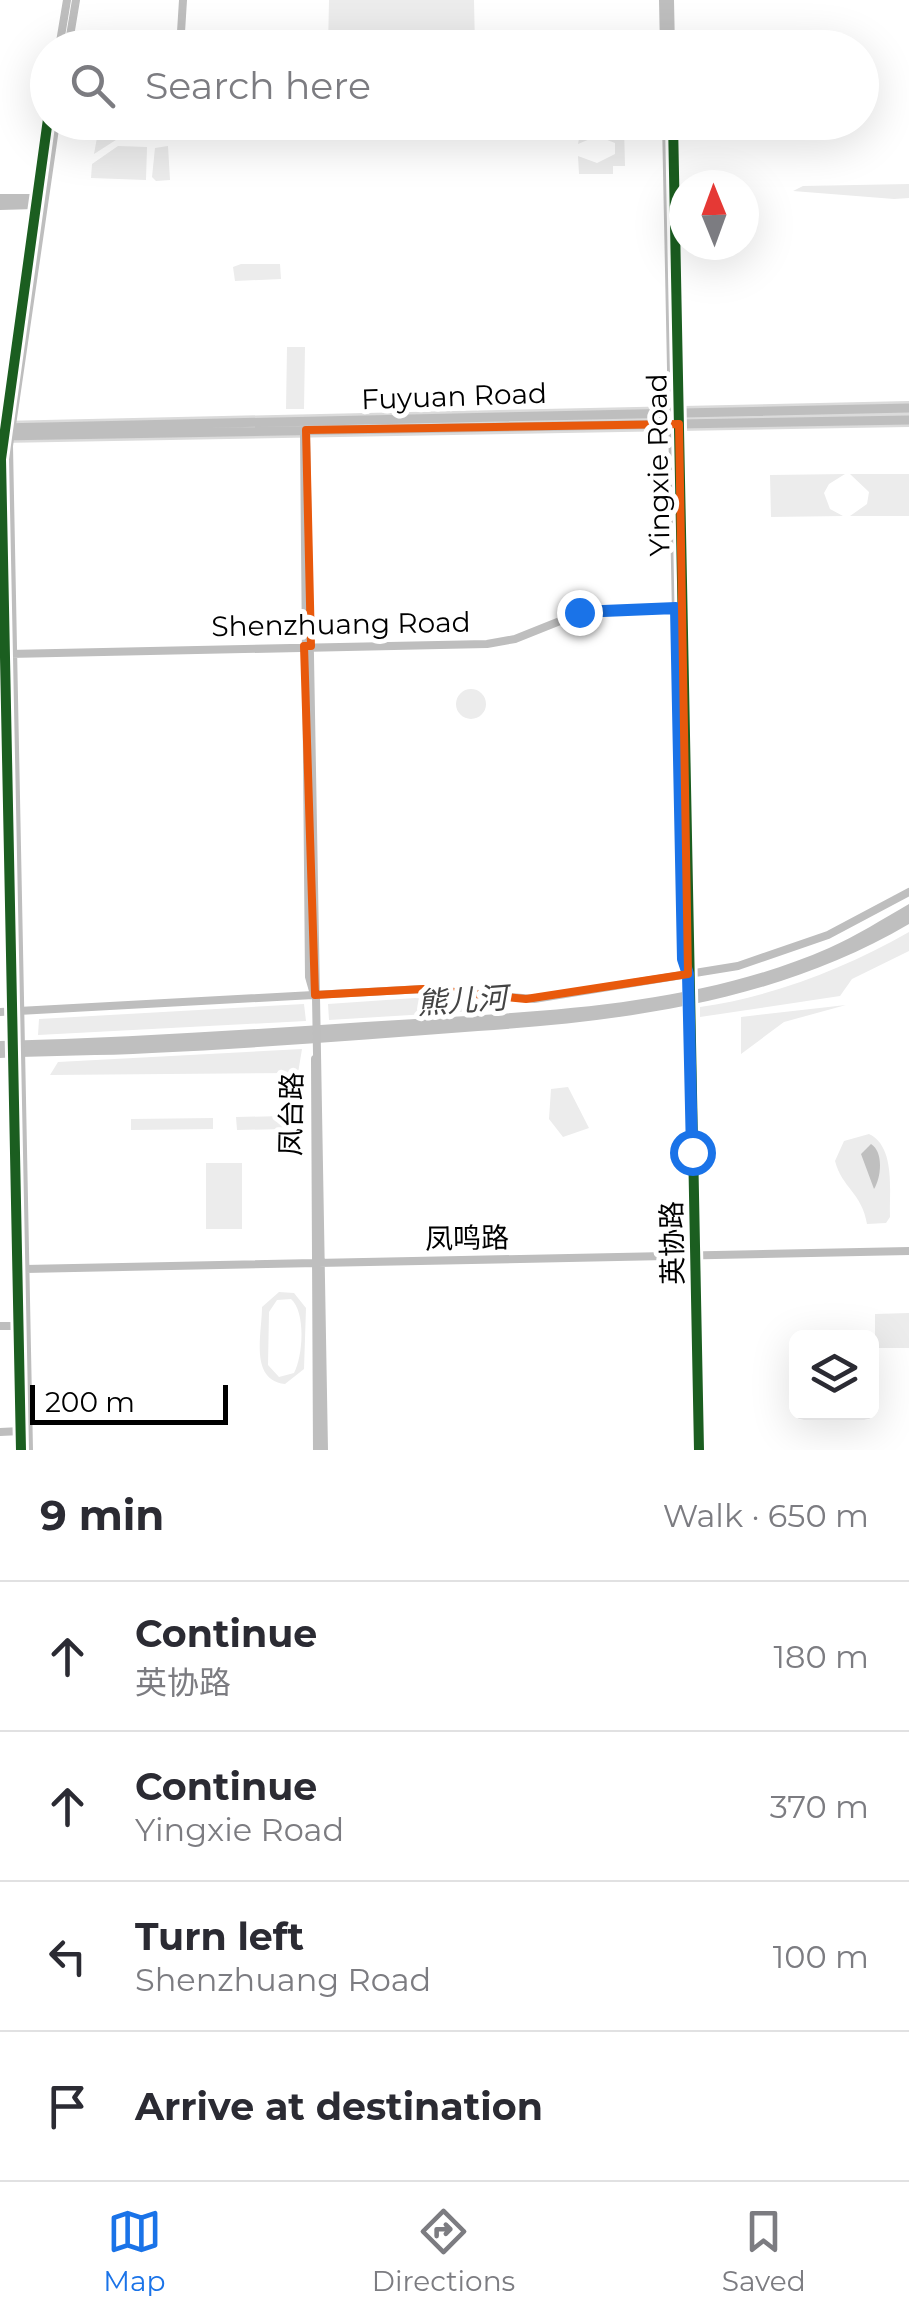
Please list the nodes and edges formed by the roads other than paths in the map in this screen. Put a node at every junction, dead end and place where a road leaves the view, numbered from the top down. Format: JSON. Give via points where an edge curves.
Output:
{"nodes":[{"id":1,"x":66,"y":0,"type":"edge"},
{"id":2,"x":76,"y":0,"type":"edge"},
{"id":3,"x":182,"y":0,"type":"edge"},
{"id":4,"x":667,"y":0,"type":"edge"},
{"id":5,"x":62,"y":30,"type":"edge"},
{"id":6,"x":71,"y":30,"type":"edge"},
{"id":7,"x":181,"y":30,"type":"edge"},
{"id":8,"x":668,"y":30,"type":"edge"},
{"id":9,"x":46,"y":140,"type":"edge"},
{"id":10,"x":52,"y":140,"type":"edge"},
{"id":11,"x":669,"y":140,"type":"edge"},
{"id":12,"x":40,"y":201,"type":"junction"},
{"id":13,"x":0,"y":202,"type":"edge"},
{"id":14,"x":909,"y":408,"type":"edge"},
{"id":15,"x":676,"y":412,"type":"junction"},
{"id":16,"x":909,"y":420,"type":"edge"},
{"id":17,"x":676,"y":424,"type":"junction"},
{"id":18,"x":306,"y":430,"type":"junction"},
{"id":19,"x":4,"y":432,"type":"edge"},
{"id":20,"x":676,"y":608,"type":"junction"},
{"id":21,"x":308,"y":646,"type":"junction"},
{"id":22,"x":6,"y":654,"type":"edge"},
{"id":23,"x":909,"y":892,"type":"edge"},
{"id":24,"x":688,"y":978,"type":"junction"},
{"id":25,"x":314,"y":995,"type":"junction"},
{"id":26,"x":16,"y":1012,"type":"junction"},
{"id":27,"x":0,"y":1014,"type":"edge"},
{"id":28,"x":17,"y":1067,"type":"junction"},
{"id":29,"x":909,"y":1251,"type":"edge"},
{"id":30,"x":695,"y":1256,"type":"junction"},
{"id":31,"x":317,"y":1264,"type":"junction"},
{"id":32,"x":25,"y":1269,"type":"junction"},
{"id":33,"x":0,"y":1326,"type":"edge"},
{"id":34,"x":18,"y":1326,"type":"junction"},
{"id":35,"x":0,"y":1432,"type":"edge"},
{"id":36,"x":21,"y":1432,"type":"junction"},
{"id":37,"x":25,"y":1450,"type":"edge"},
{"id":38,"x":320,"y":1450,"type":"edge"},
{"id":39,"x":699,"y":1450,"type":"edge"}],
"edges":[{"from":1,"to":5,"type":"street"},
{"from":2,"to":6,"type":"street"},
{"from":3,"to":7,"type":"street"},
{"from":4,"to":8,"type":"street"},
{"from":9,"to":12,"type":"street"},
{"from":10,"to":12,"type":"street"},
{"from":11,"to":15,"type":"street","name":"Yingxie Road"},
{"from":12,"to":13,"type":"street"},
{"from":12,"to":19,"type":"street"},
{"from":14,"to":15,"type":"main road","name":"Fuyuan Road"},
{"from":15,"to":17,"type":"street","name":"Yingxie Road"},
{"from":15,"to":19,"type":"main road","name":"Fuyuan Road"},
{"from":16,"to":17,"type":"main road","name":"Fuyuan Road"},
{"from":17,"to":18,"type":"main road","name":"Fuyuan Road"},
{"from":17,"to":20,"type":"street","name":"Yingxie Road"},
{"from":17,"to":24,"type":"street","name":"Yingxie Road"},
{"from":18,"to":19,"type":"main road","name":"Fuyuan Road"},
{"from":18,"to":21,"type":"street","name":"凤台路","via":[[301,447]]},
{"from":19,"to":22,"type":"street"},
{"from":20,"to":21,"type":"street","name":"Shenzhuang Road","via":[[593,609],[487,644]]},
{"from":20,"to":24,"type":"street","name":"Yingxie Road"},
{"from":21,"to":22,"type":"street","name":"Shenzhuang Road"},
{"from":21,"to":25,"type":"street","name":"凤台路"},
{"from":22,"to":26,"type":"street"},
{"from":23,"to":24,"type":"street","via":[[816,940]]},
{"from":24,"to":25,"type":"street","via":[[526,1000],[423,989]]},
{"from":24,"to":30,"type":"street","name":"英协路"},
{"from":25,"to":26,"type":"street"},
{"from":25,"to":31,"type":"street","name":"凤台路"},
{"from":26,"to":27,"type":"street"},
{"from":26,"to":28,"type":"street"},
{"from":28,"to":32,"type":"street"},
{"from":28,"to":34,"type":"street"},
{"from":29,"to":30,"type":"street","name":"凤鸣路"},
{"from":30,"to":31,"type":"street","name":"凤鸣路"},
{"from":30,"to":39,"type":"street","name":"英协路"},
{"from":31,"to":32,"type":"street","name":"凤鸣路"},
{"from":31,"to":38,"type":"street","name":"凤台路"},
{"from":32,"to":37,"type":"street"},
{"from":33,"to":34,"type":"street"},
{"from":34,"to":36,"type":"street"},
{"from":35,"to":36,"type":"street"},
{"from":36,"to":37,"type":"street"}]}
